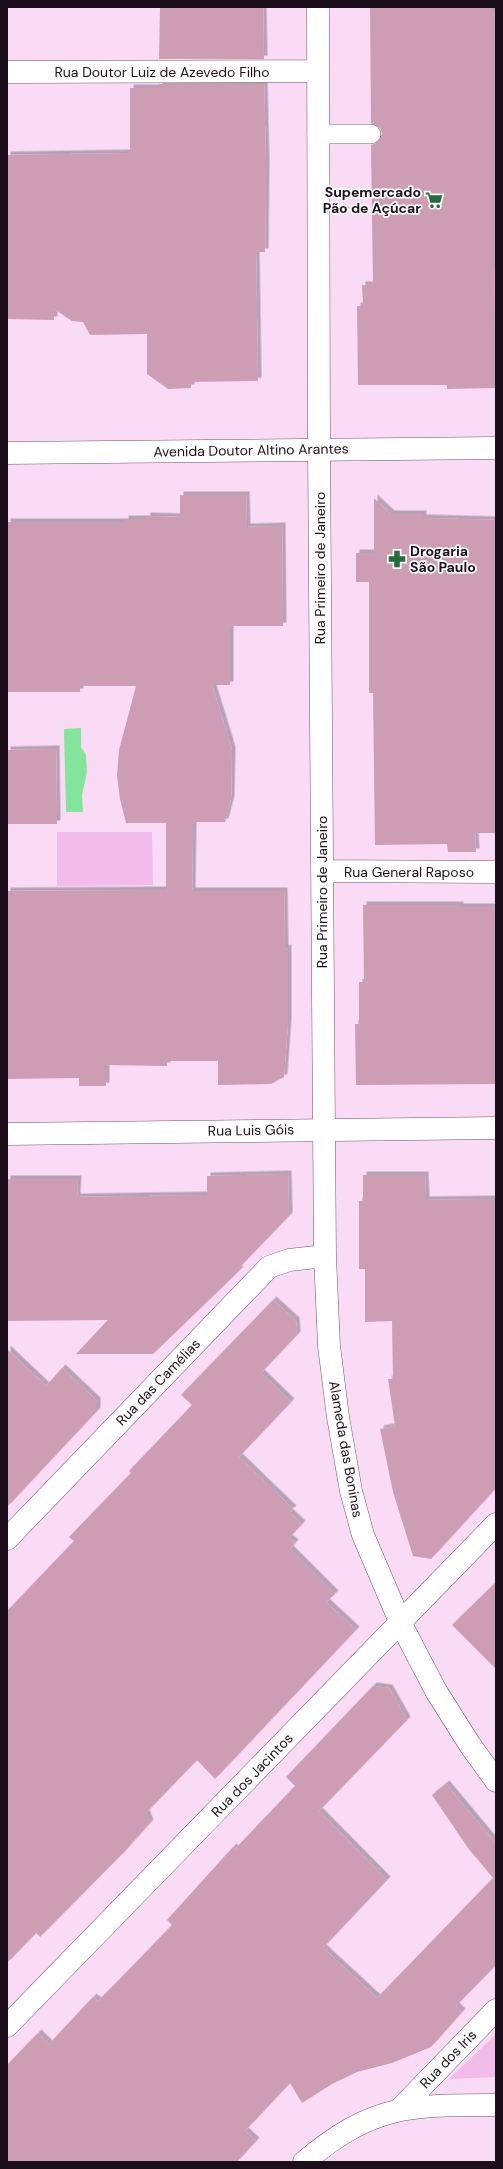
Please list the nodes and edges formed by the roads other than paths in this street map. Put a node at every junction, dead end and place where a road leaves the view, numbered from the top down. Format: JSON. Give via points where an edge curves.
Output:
{"nodes":[{"id":1,"x":318,"y":7,"type":"edge"},
{"id":2,"x":7,"y":72,"type":"edge"},
{"id":3,"x":317,"y":72,"type":"junction"},
{"id":4,"x":317,"y":134,"type":"junction"},
{"id":5,"x":371,"y":134,"type":"dead end"},
{"id":6,"x":496,"y":448,"type":"edge"},
{"id":7,"x":319,"y":449,"type":"junction"},
{"id":8,"x":7,"y":452,"type":"edge"},
{"id":9,"x":322,"y":871,"type":"junction"},
{"id":10,"x":496,"y":872,"type":"edge"},
{"id":11,"x":496,"y":1128,"type":"edge"},
{"id":12,"x":324,"y":1130,"type":"junction"},
{"id":13,"x":7,"y":1134,"type":"edge"},
{"id":14,"x":325,"y":1256,"type":"junction"},
{"id":15,"x":496,"y":1524,"type":"edge"},
{"id":16,"x":7,"y":1539,"type":"edge"},
{"id":17,"x":401,"y":1624,"type":"junction"},
{"id":18,"x":496,"y":1781,"type":"edge"},
{"id":19,"x":496,"y":2010,"type":"edge"},
{"id":20,"x":7,"y":2026,"type":"edge"},
{"id":21,"x":496,"y":2105,"type":"edge"},
{"id":22,"x":400,"y":2109,"type":"junction"},
{"id":23,"x":304,"y":2162,"type":"edge"}],
"edges":[{"from":1,"to":3,"type":"street","name":"Rua Primeiro de Janeiro"},
{"from":2,"to":3,"type":"street","name":"Rua Doutor Luiz de Azevedo Filho"},
{"from":3,"to":4,"type":"street","name":"Rua Primeiro de Janeiro"},
{"from":4,"to":5,"type":"lane"},
{"from":4,"to":7,"type":"street","name":"Rua Primeiro de Janeiro"},
{"from":6,"to":7,"type":"street","name":"Avenida Doutor Altino Arantes"},
{"from":7,"to":8,"type":"street","name":"Avenida Doutor Altino Arantes"},
{"from":7,"to":9,"type":"street","name":"Rua Primeiro de Janeiro"},
{"from":9,"to":10,"type":"street","name":"Rua General Raposo"},
{"from":9,"to":12,"type":"street","name":"Rua Primeiro de Janeiro"},
{"from":11,"to":12,"type":"street","name":"Rua Luis Góis"},
{"from":12,"to":13,"type":"street","name":"Rua Luis Góis"},
{"from":12,"to":14,"type":"street","name":"Alameda das Boninas"},
{"from":14,"to":16,"type":"street","name":"Rua das Camélias","via":[[289,1260],[270,1267]]},
{"from":14,"to":17,"type":"street","name":"Alameda das Boninas","via":[[329,1346],[351,1491],[363,1534]]},
{"from":15,"to":17,"type":"street","name":"Rua dos Jacintos"},
{"from":17,"to":18,"type":"street","name":"Alameda das Boninas","via":[[436,1691]]},
{"from":17,"to":20,"type":"street","name":"Rua dos Jacintos"},
{"from":19,"to":22,"type":"street","name":"Rua dos Iris"},
{"from":21,"to":22,"type":"street","via":[[419,2106]]},
{"from":22,"to":23,"type":"street","via":[[357,2124]]}]}
